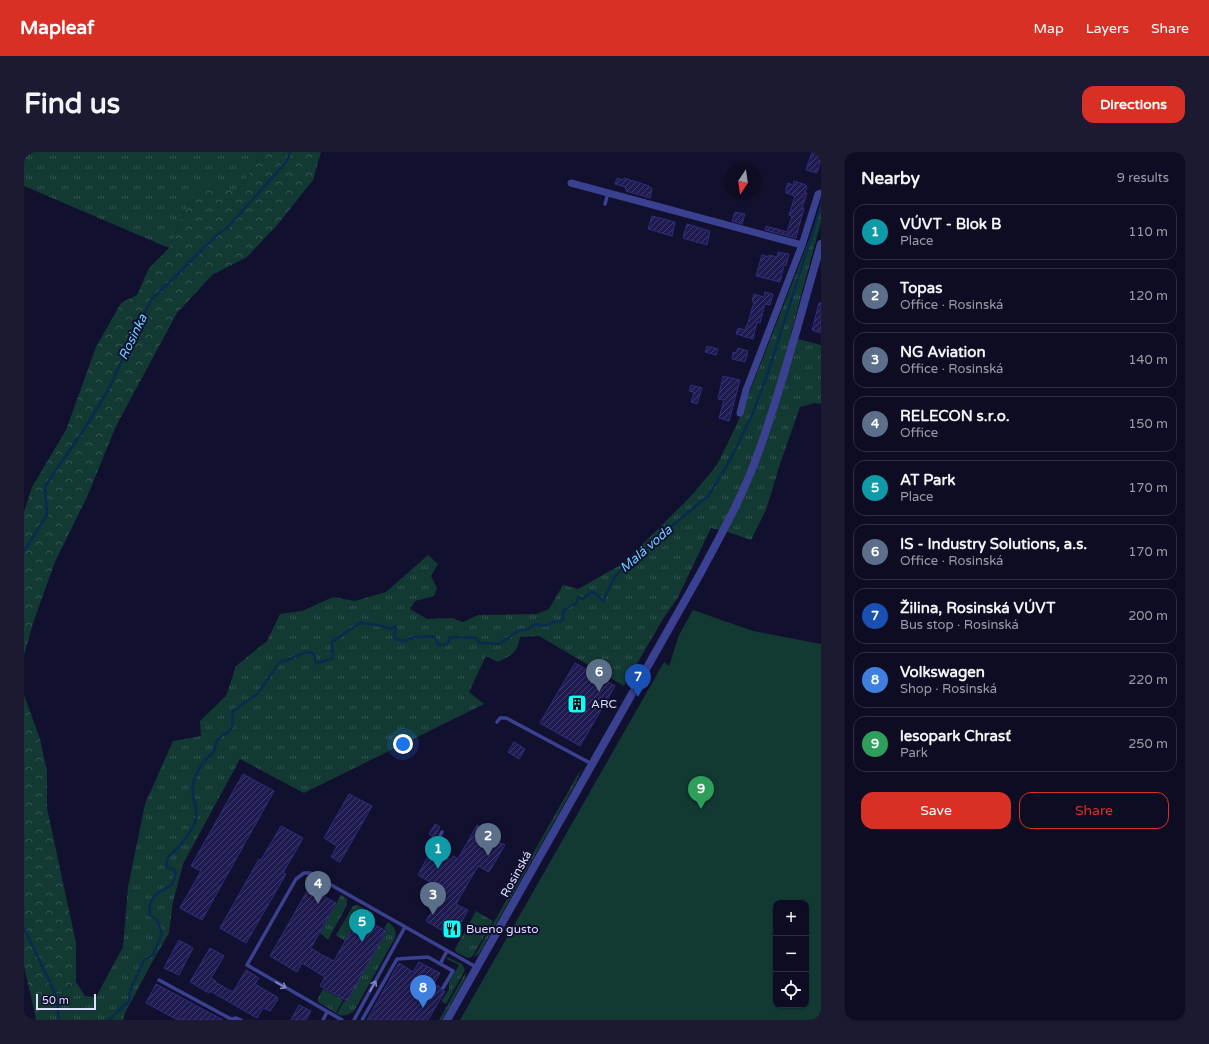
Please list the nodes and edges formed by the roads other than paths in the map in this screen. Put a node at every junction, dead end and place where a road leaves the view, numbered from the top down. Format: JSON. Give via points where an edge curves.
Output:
{"nodes":[{"id":1,"x":571,"y":183,"type":"dead end"},
{"id":2,"x":608,"y":193,"type":"junction"},
{"id":3,"x":821,"y":193,"type":"edge"},
{"id":4,"x":605,"y":204,"type":"dead end"},
{"id":5,"x":821,"y":244,"type":"edge"},
{"id":6,"x":802,"y":245,"type":"junction"},
{"id":7,"x":740,"y":413,"type":"dead end"},
{"id":8,"x":497,"y":722,"type":"dead end"},
{"id":9,"x":592,"y":764,"type":"junction"},
{"id":10,"x":442,"y":832,"type":"dead end"},
{"id":11,"x":435,"y":845,"type":"dead end"},
{"id":12,"x":405,"y":927,"type":"junction"},
{"id":13,"x":447,"y":951,"type":"junction"},
{"id":14,"x":440,"y":964,"type":"junction"},
{"id":15,"x":477,"y":968,"type":"junction"},
{"id":16,"x":160,"y":980,"type":"dead end"},
{"id":17,"x":443,"y":988,"type":"dead end"},
{"id":18,"x":327,"y":1012,"type":"junction"},
{"id":19,"x":230,"y":1019,"type":"edge"},
{"id":20,"x":241,"y":1020,"type":"edge"},
{"id":21,"x":322,"y":1020,"type":"edge"},
{"id":22,"x":342,"y":1020,"type":"edge"},
{"id":23,"x":354,"y":1020,"type":"edge"},
{"id":24,"x":362,"y":1020,"type":"edge"},
{"id":25,"x":447,"y":1020,"type":"edge"}],
"edges":[{"from":1,"to":2,"type":"street"},
{"from":2,"to":4,"type":"lane"},
{"from":2,"to":6,"type":"street"},
{"from":3,"to":6,"type":"street","via":[[818,194]]},
{"from":5,"to":9,"type":"street","name":"Rosinská","via":[[760,448],[736,505],[700,574]]},
{"from":6,"to":7,"type":"street","via":[[746,390]]},
{"from":8,"to":9,"type":"lane","via":[[500,718],[506,718]]},
{"from":9,"to":15,"type":"street","name":"Rosinská"},
{"from":10,"to":11,"type":"lane"},
{"from":12,"to":13,"type":"lane"},
{"from":12,"to":18,"type":"lane","one_way":true,"via":[[310,873],[304,873],[296,879],[247,965]]},
{"from":23,"to":12,"type":"lane","one_way":true},
{"from":13,"to":14,"type":"lane"},
{"from":13,"to":15,"type":"lane"},
{"from":14,"to":17,"type":"lane","via":[[453,971]]},
{"from":14,"to":24,"type":"lane","via":[[428,957],[397,959]]},
{"from":15,"to":25,"type":"street","name":"Rosinská"},
{"from":16,"to":19,"type":"lane"},
{"from":18,"to":21,"type":"lane"},
{"from":18,"to":22,"type":"lane"},
{"from":19,"to":20,"type":"lane"}]}
